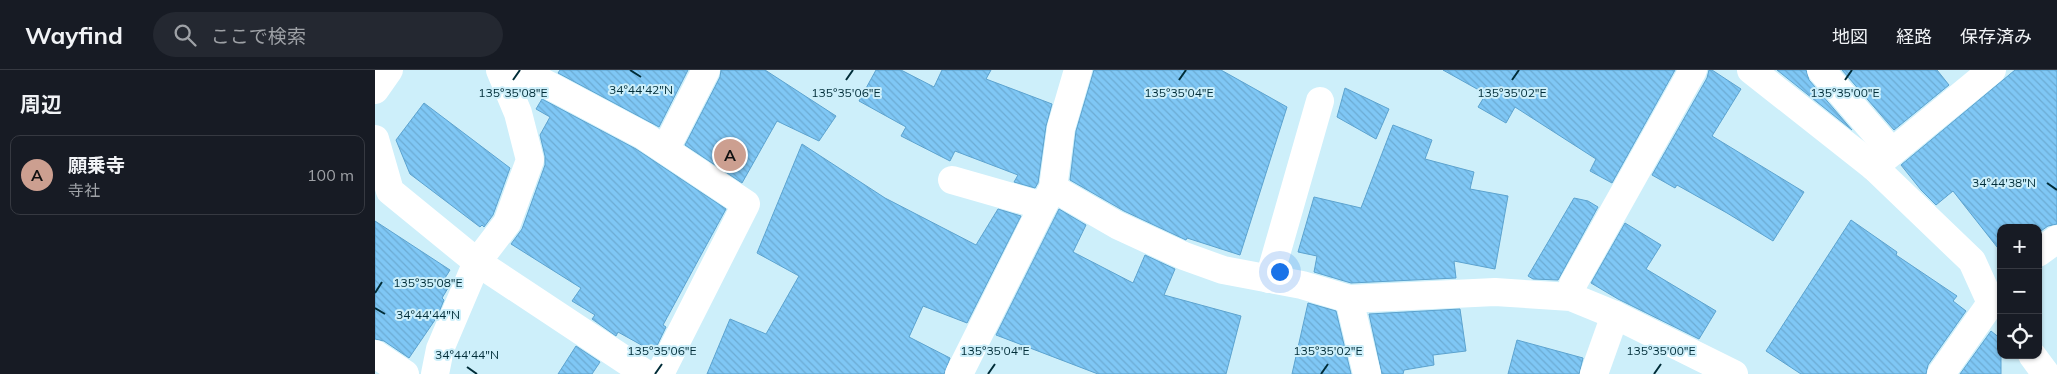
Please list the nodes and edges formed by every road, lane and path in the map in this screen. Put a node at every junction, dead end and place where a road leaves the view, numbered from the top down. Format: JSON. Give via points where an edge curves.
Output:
{"nodes":[{"id":1,"x":389,"y":70,"type":"edge"},
{"id":2,"x":500,"y":70,"type":"edge"},
{"id":3,"x":520,"y":70,"type":"edge"},
{"id":4,"x":706,"y":70,"type":"edge"},
{"id":5,"x":1078,"y":70,"type":"edge"},
{"id":6,"x":1693,"y":70,"type":"edge"},
{"id":7,"x":1751,"y":70,"type":"edge"},
{"id":8,"x":1821,"y":70,"type":"edge"},
{"id":9,"x":1992,"y":70,"type":"edge"},
{"id":10,"x":375,"y":90,"type":"edge"},
{"id":11,"x":1320,"y":101,"type":"dead end"},
{"id":12,"x":375,"y":139,"type":"edge"},
{"id":13,"x":665,"y":150,"type":"junction"},
{"id":14,"x":1883,"y":160,"type":"junction"},
{"id":15,"x":952,"y":180,"type":"dead end"},
{"id":16,"x":1048,"y":197,"type":"junction"},
{"id":17,"x":2057,"y":239,"type":"edge"},
{"id":18,"x":2042,"y":251,"type":"edge"},
{"id":19,"x":477,"y":262,"type":"junction"},
{"id":20,"x":1269,"y":279,"type":"junction"},
{"id":21,"x":1573,"y":284,"type":"dead end"},
{"id":22,"x":1995,"y":298,"type":"edge"},
{"id":23,"x":1349,"y":299,"type":"junction"},
{"id":24,"x":1615,"y":315,"type":"junction"},
{"id":25,"x":375,"y":354,"type":"edge"},
{"id":26,"x":2035,"y":359,"type":"edge"},
{"id":27,"x":405,"y":374,"type":"edge"},
{"id":28,"x":435,"y":374,"type":"edge"},
{"id":29,"x":646,"y":374,"type":"edge"},
{"id":30,"x":660,"y":374,"type":"edge"},
{"id":31,"x":959,"y":374,"type":"edge"},
{"id":32,"x":1367,"y":374,"type":"edge"},
{"id":33,"x":1594,"y":374,"type":"edge"},
{"id":34,"x":1734,"y":374,"type":"edge"},
{"id":35,"x":1941,"y":374,"type":"edge"},
{"id":36,"x":2046,"y":374,"type":"edge"}],
"edges":[{"from":1,"to":10,"type":"street"},
{"from":2,"to":19,"type":"street","via":[[518,113],[530,160],[507,223]]},
{"from":3,"to":13,"type":"street"},
{"from":4,"to":13,"type":"street"},
{"from":5,"to":16,"type":"street","via":[[1061,128]]},
{"from":6,"to":21,"type":"street"},
{"from":7,"to":14,"type":"street"},
{"from":8,"to":14,"type":"street"},
{"from":9,"to":14,"type":"street"},
{"from":11,"to":20,"type":"street"},
{"from":12,"to":19,"type":"street","via":[[390,191]]},
{"from":13,"to":30,"type":"street","via":[[746,204]]},
{"from":14,"to":22,"type":"street","via":[[1972,261]]},
{"from":15,"to":16,"type":"street"},
{"from":16,"to":20,"type":"street","via":[[1184,256],[1223,270]]},
{"from":16,"to":31,"type":"street"},
{"from":17,"to":18,"type":"street"},
{"from":19,"to":28,"type":"street","via":[[440,349]]},
{"from":19,"to":29,"type":"street"},
{"from":20,"to":23,"type":"street"},
{"from":22,"to":35,"type":"street"},
{"from":23,"to":24,"type":"street","via":[[1495,292],[1571,298]]},
{"from":23,"to":32,"type":"street"},
{"from":24,"to":33,"type":"street"},
{"from":24,"to":34,"type":"street"},
{"from":25,"to":27,"type":"street"},
{"from":26,"to":36,"type":"street"}]}
